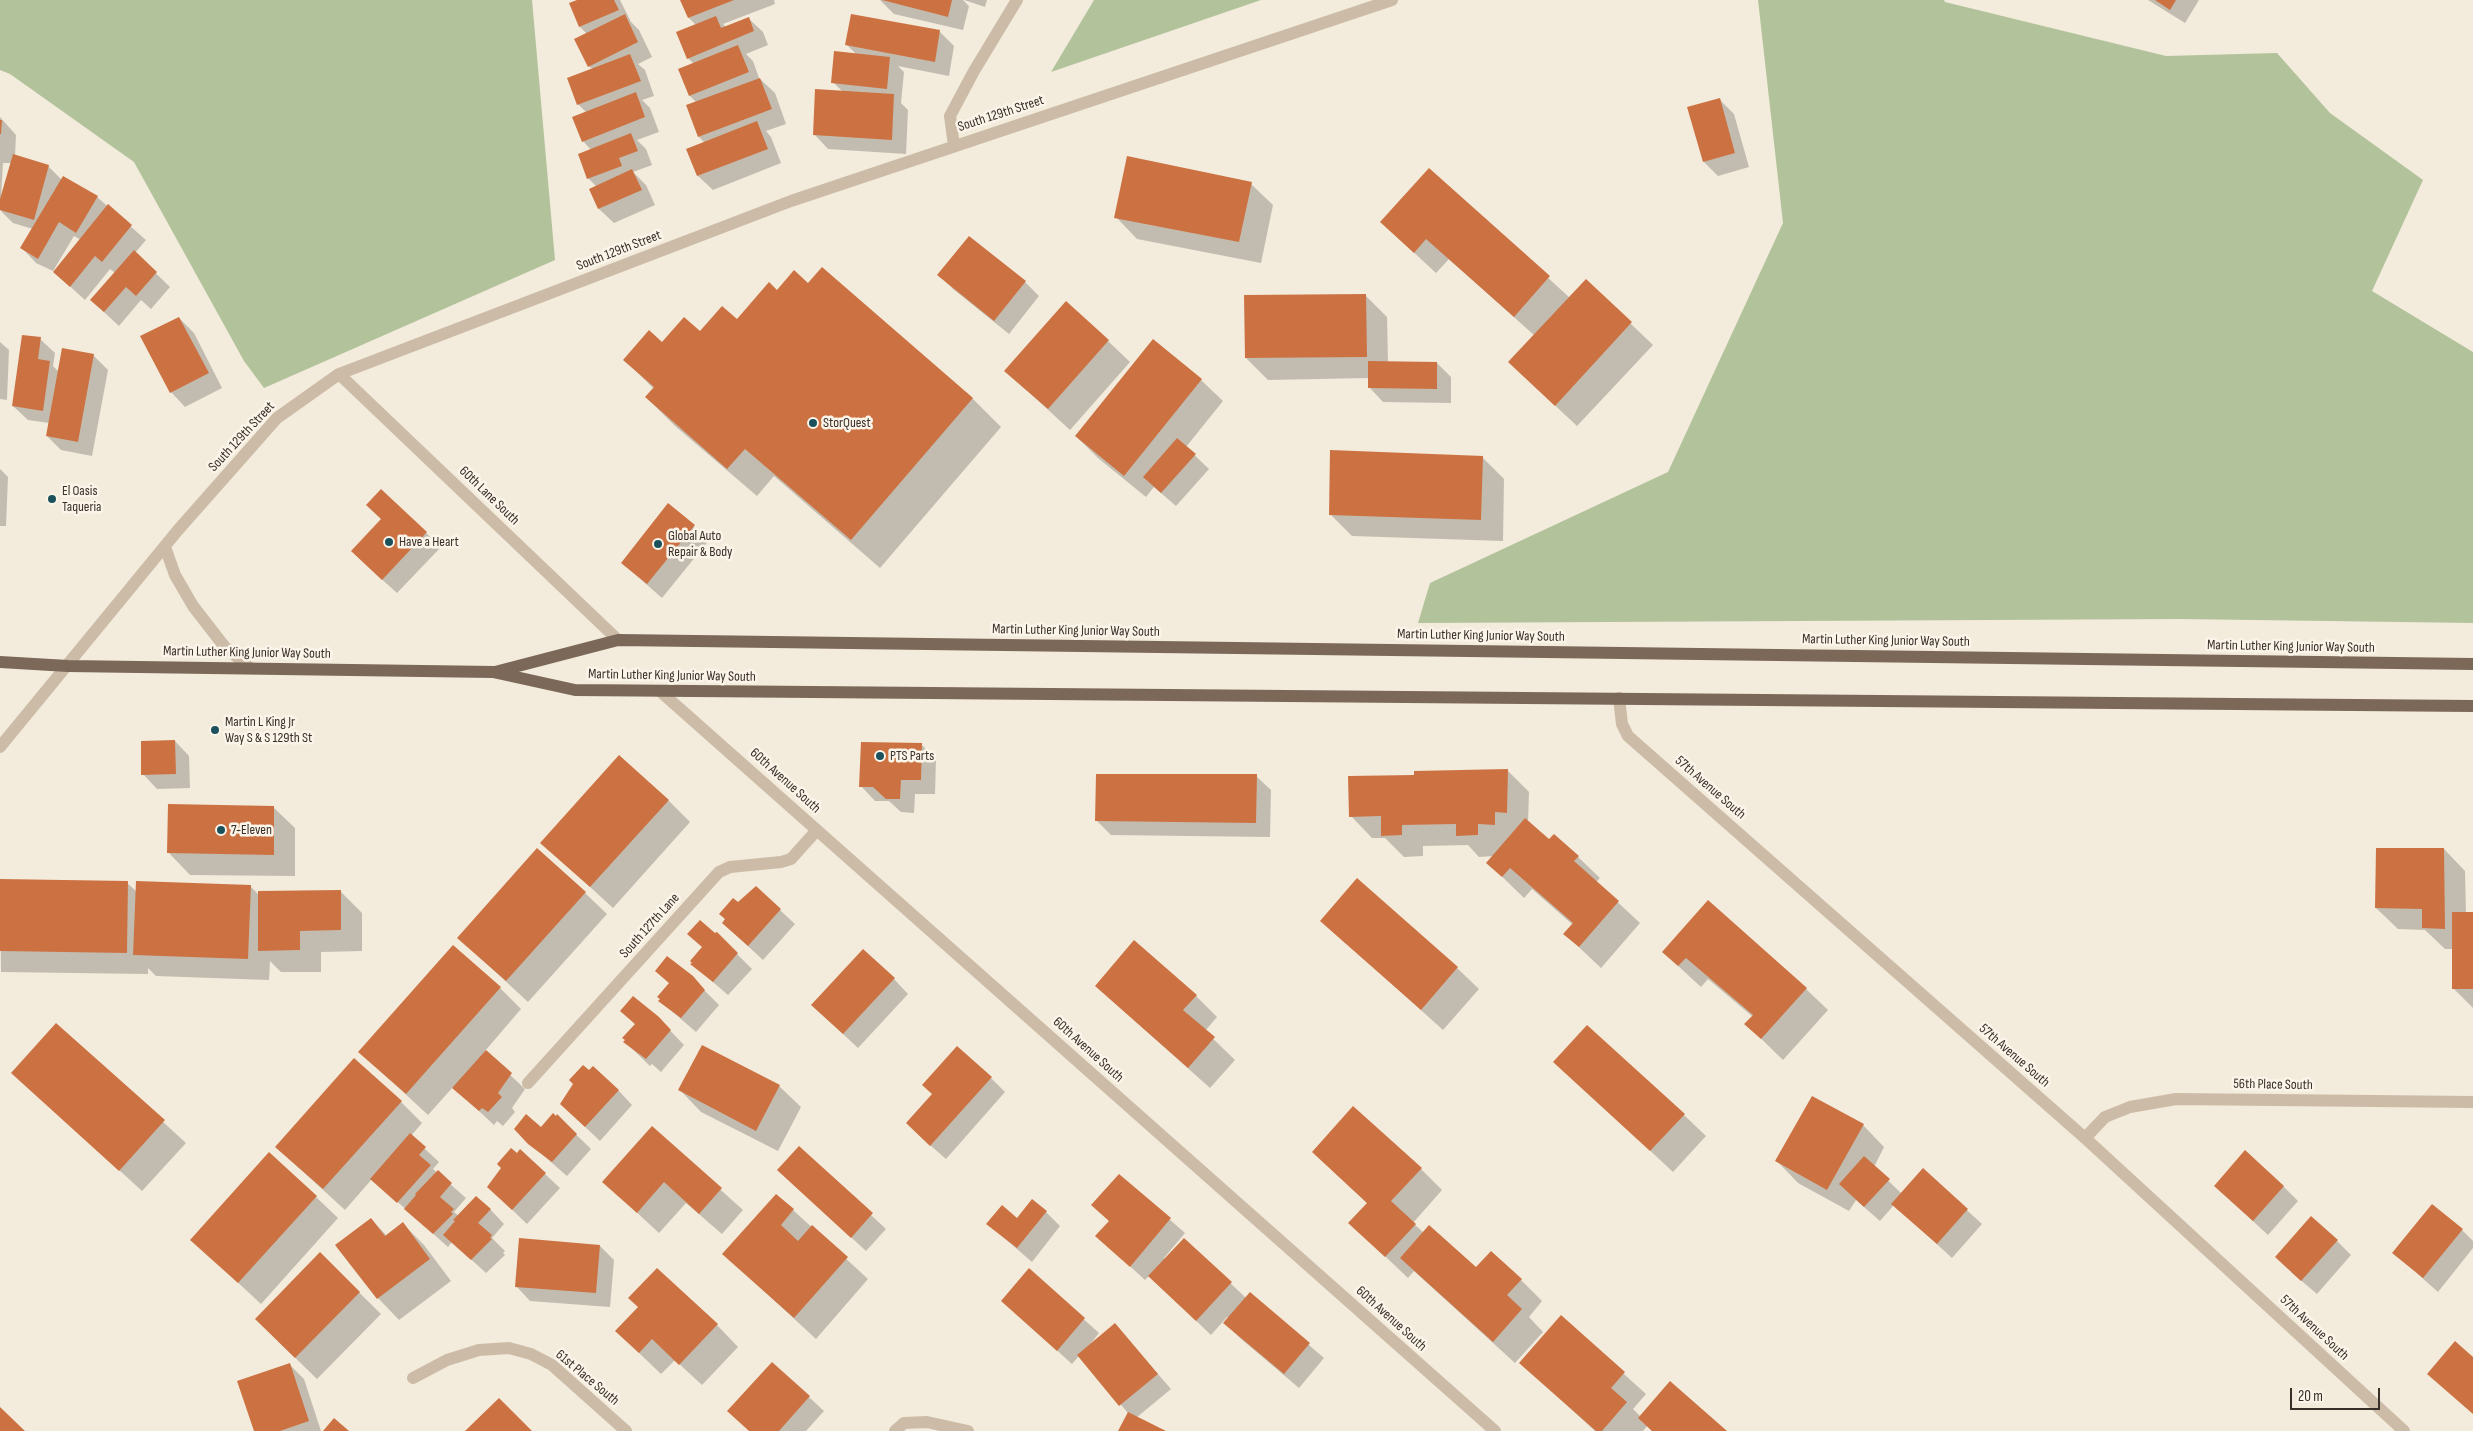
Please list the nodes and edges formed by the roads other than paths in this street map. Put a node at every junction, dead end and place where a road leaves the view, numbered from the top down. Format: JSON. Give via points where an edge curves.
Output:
{"nodes":[{"id":1,"x":1018,"y":0,"type":"edge"},
{"id":2,"x":1392,"y":0,"type":"edge"},
{"id":3,"x":954,"y":146,"type":"junction"},
{"id":4,"x":339,"y":374,"type":"junction"},
{"id":5,"x":165,"y":547,"type":"junction"},
{"id":6,"x":618,"y":640,"type":"junction"},
{"id":7,"x":0,"y":662,"type":"edge"},
{"id":8,"x":2473,"y":664,"type":"edge"},
{"id":9,"x":68,"y":666,"type":"junction"},
{"id":10,"x":250,"y":668,"type":"junction"},
{"id":11,"x":493,"y":672,"type":"junction"},
{"id":12,"x":661,"y":692,"type":"junction"},
{"id":13,"x":1618,"y":698,"type":"junction"},
{"id":14,"x":2473,"y":706,"type":"edge"},
{"id":15,"x":0,"y":747,"type":"edge"},
{"id":16,"x":817,"y":830,"type":"junction"},
{"id":17,"x":528,"y":1083,"type":"dead end"},
{"id":18,"x":2473,"y":1102,"type":"edge"},
{"id":19,"x":2085,"y":1138,"type":"junction"},
{"id":20,"x":414,"y":1378,"type":"dead end"},
{"id":21,"x":626,"y":1431,"type":"edge"},
{"id":22,"x":895,"y":1431,"type":"edge"},
{"id":23,"x":968,"y":1431,"type":"edge"},
{"id":24,"x":1495,"y":1431,"type":"edge"},
{"id":25,"x":2404,"y":1431,"type":"edge"}],
"edges":[{"from":1,"to":3,"type":"street","via":[[950,116]]},
{"from":2,"to":3,"type":"street","name":"South 129th Street"},
{"from":3,"to":4,"type":"street","name":"South 129th Street","via":[[791,201]]},
{"from":4,"to":5,"type":"street","name":"South 129th Street","via":[[277,418]]},
{"from":4,"to":6,"type":"street","name":"60th Lane South"},
{"from":5,"to":9,"type":"street","name":"South 129th Street"},
{"from":5,"to":10,"type":"street","via":[[192,606],[224,646]]},
{"from":6,"to":8,"type":"main road","name":"Martin Luther King Junior Way South"},
{"from":6,"to":11,"type":"main road","name":"Martin Luther King Junior Way South"},
{"from":7,"to":9,"type":"main road","name":"Martin Luther King Junior Way South"},
{"from":9,"to":10,"type":"main road","name":"Martin Luther King Junior Way South"},
{"from":9,"to":15,"type":"street","name":"South 129th Street"},
{"from":10,"to":11,"type":"main road","name":"Martin Luther King Junior Way South"},
{"from":11,"to":12,"type":"main road","name":"Martin Luther King Junior Way South","via":[[575,690]]},
{"from":12,"to":13,"type":"main road","name":"Martin Luther King Junior Way South"},
{"from":12,"to":16,"type":"street","name":"60th Avenue South"},
{"from":13,"to":14,"type":"main road","name":"Martin Luther King Junior Way South"},
{"from":13,"to":19,"type":"street","name":"57th Avenue South","via":[[1622,724],[1628,736]]},
{"from":16,"to":17,"type":"street","name":"South 127th Lane","via":[[791,859],[730,867],[719,872]]},
{"from":16,"to":24,"type":"street","name":"60th Avenue South"},
{"from":18,"to":19,"type":"street","name":"56th Place South","via":[[2176,1099],[2130,1107],[2105,1117]]},
{"from":19,"to":25,"type":"street","name":"57th Avenue South"},
{"from":20,"to":21,"type":"street","name":"61st Place South","via":[[447,1360],[479,1350],[509,1348],[531,1354],[552,1365]]},
{"from":22,"to":23,"type":"street","via":[[904,1423],[928,1422]]}]}
